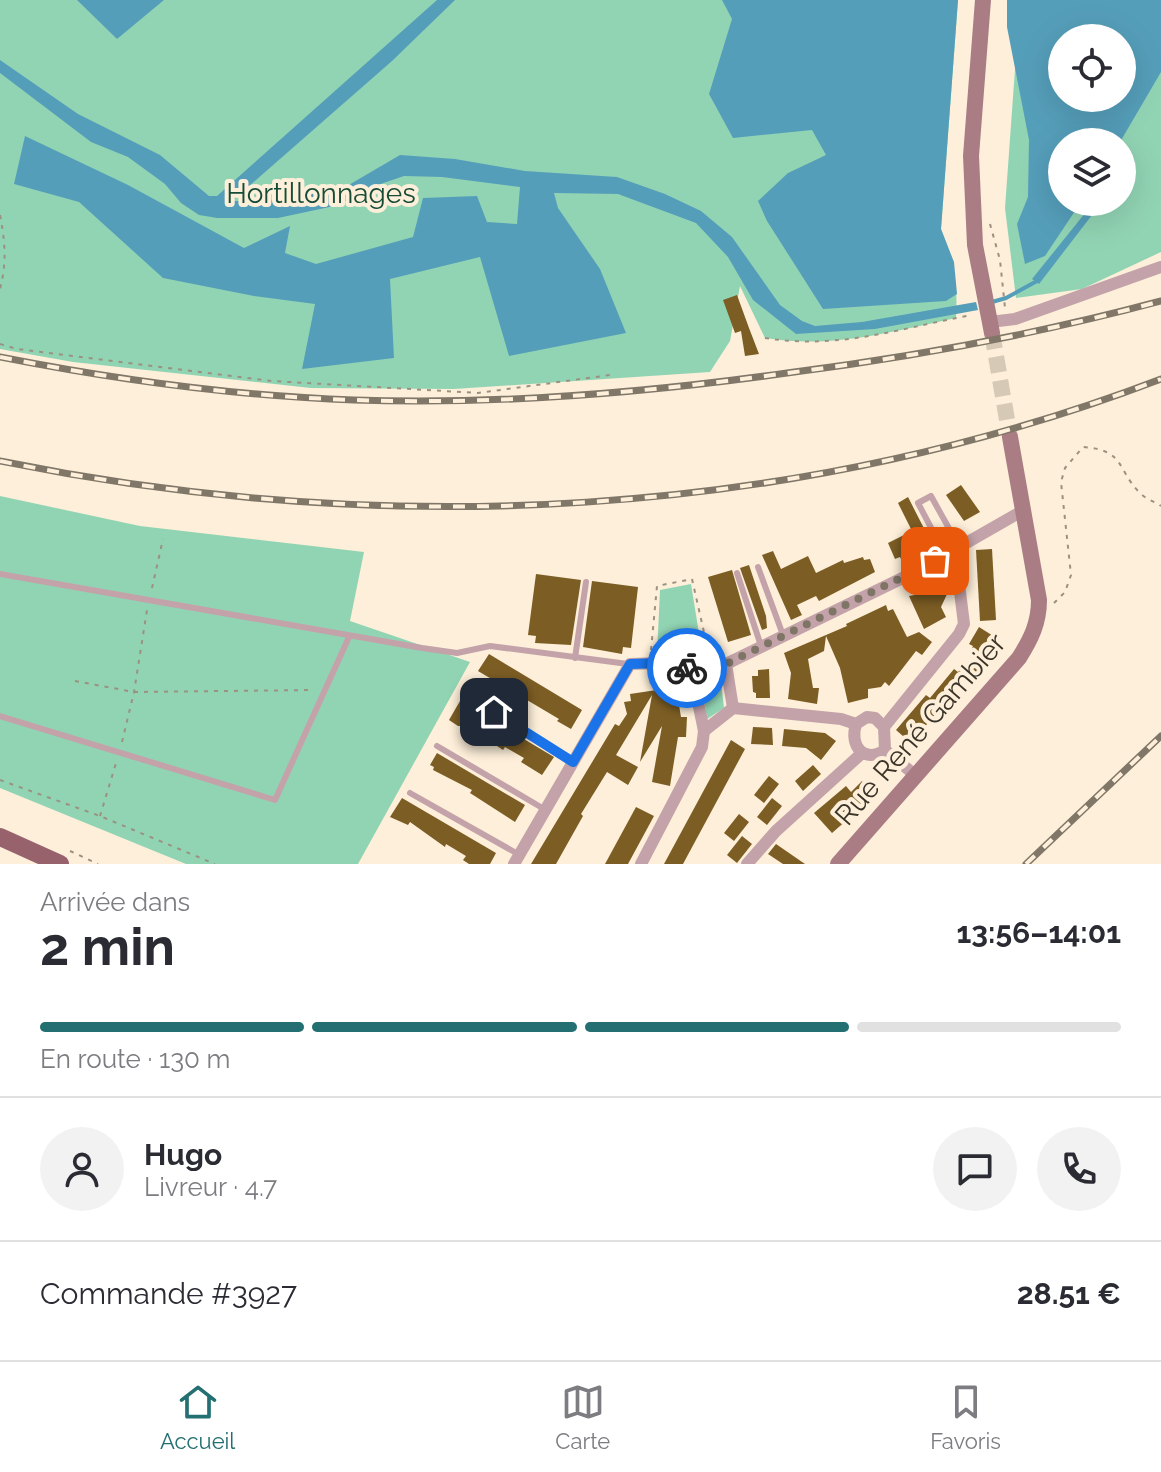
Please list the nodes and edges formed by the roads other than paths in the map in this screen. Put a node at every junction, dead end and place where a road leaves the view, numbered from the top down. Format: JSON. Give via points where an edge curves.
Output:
{"nodes":[{"id":1,"x":983,"y":0,"type":"edge"},
{"id":2,"x":1161,"y":267,"type":"edge"},
{"id":3,"x":994,"y":320,"type":"joint"},
{"id":4,"x":1010,"y":437,"type":"tunnel mouth"},
{"id":5,"x":1024,"y":510,"type":"junction"},
{"id":6,"x":949,"y":546,"type":"junction"},
{"id":7,"x":758,"y":567,"type":"dead end"},
{"id":8,"x":737,"y":573,"type":"dead end"},
{"id":9,"x":0,"y":574,"type":"edge"},
{"id":10,"x":586,"y":582,"type":"dead end"},
{"id":11,"x":783,"y":635,"type":"junction"},
{"id":12,"x":349,"y":637,"type":"junction"},
{"id":13,"x":761,"y":646,"type":"junction"},
{"id":14,"x":575,"y":658,"type":"junction"},
{"id":15,"x":630,"y":664,"type":"junction"},
{"id":16,"x":726,"y":664,"type":"junction"},
{"id":17,"x":691,"y":668,"type":"junction"},
{"id":18,"x":473,"y":700,"type":"dead end"},
{"id":19,"x":733,"y":708,"type":"junction"},
{"id":20,"x":0,"y":716,"type":"edge"},
{"id":21,"x":856,"y":724,"type":"junction"},
{"id":22,"x":884,"y":727,"type":"junction"},
{"id":23,"x":704,"y":731,"type":"junction"},
{"id":24,"x":437,"y":746,"type":"dead end"},
{"id":25,"x":885,"y":750,"type":"junction"},
{"id":26,"x":861,"y":754,"type":"junction"},
{"id":27,"x":573,"y":762,"type":"junction"},
{"id":28,"x":916,"y":776,"type":"junction"},
{"id":29,"x":410,"y":793,"type":"dead end"},
{"id":30,"x":545,"y":810,"type":"junction"},
{"id":31,"x":0,"y":837,"type":"edge"},
{"id":32,"x":516,"y":859,"type":"edge"},
{"id":33,"x":60,"y":864,"type":"edge"},
{"id":34,"x":641,"y":864,"type":"edge"},
{"id":35,"x":747,"y":864,"type":"edge"},
{"id":36,"x":838,"y":864,"type":"edge"}],
"edges":[{"from":1,"to":3,"type":"street","via":[[971,156],[975,245]]},
{"from":2,"to":3,"type":"street","via":[[1015,319]]},
{"from":4,"to":5,"type":"street","name":"Rue René Gambier"},
{"from":5,"to":6,"type":"street"},
{"from":5,"to":28,"type":"street","name":"Rue René Gambier","via":[[1039,600],[1031,639]]},
{"from":6,"to":6,"type":"lane","via":[[937,539],[918,503],[931,496],[951,532]]},
{"from":6,"to":11,"type":"street","via":[[919,570]]},
{"from":6,"to":22,"type":"street","via":[[956,560],[964,624]]},
{"from":7,"to":11,"type":"lane"},
{"from":8,"to":13,"type":"lane"},
{"from":9,"to":12,"type":"lane"},
{"from":10,"to":14,"type":"lane"},
{"from":11,"to":13,"type":"street"},
{"from":12,"to":14,"type":"lane","via":[[457,653],[490,646]]},
{"from":12,"to":20,"type":"lane","via":[[275,800]]},
{"from":13,"to":16,"type":"street"},
{"from":14,"to":15,"type":"lane"},
{"from":15,"to":17,"type":"street"},
{"from":15,"to":27,"type":"street"},
{"from":16,"to":17,"type":"street"},
{"from":16,"to":19,"type":"street"},
{"from":17,"to":23,"type":"street"},
{"from":18,"to":27,"type":"lane"},
{"from":19,"to":21,"type":"street"},
{"from":19,"to":23,"type":"street"},
{"from":21,"to":22,"type":"street","via":[[867,717]]},
{"from":21,"to":26,"type":"street"},
{"from":22,"to":25,"type":"street"},
{"from":23,"to":34,"type":"street","via":[[702,747]]},
{"from":24,"to":30,"type":"lane"},
{"from":25,"to":26,"type":"street","via":[[877,756]]},
{"from":25,"to":28,"type":"street"},
{"from":26,"to":35,"type":"street"},
{"from":27,"to":30,"type":"street"},
{"from":28,"to":36,"type":"street","name":"Rue René Gambier"},
{"from":29,"to":32,"type":"lane"},
{"from":30,"to":32,"type":"street"},
{"from":31,"to":33,"type":"main road"}]}
